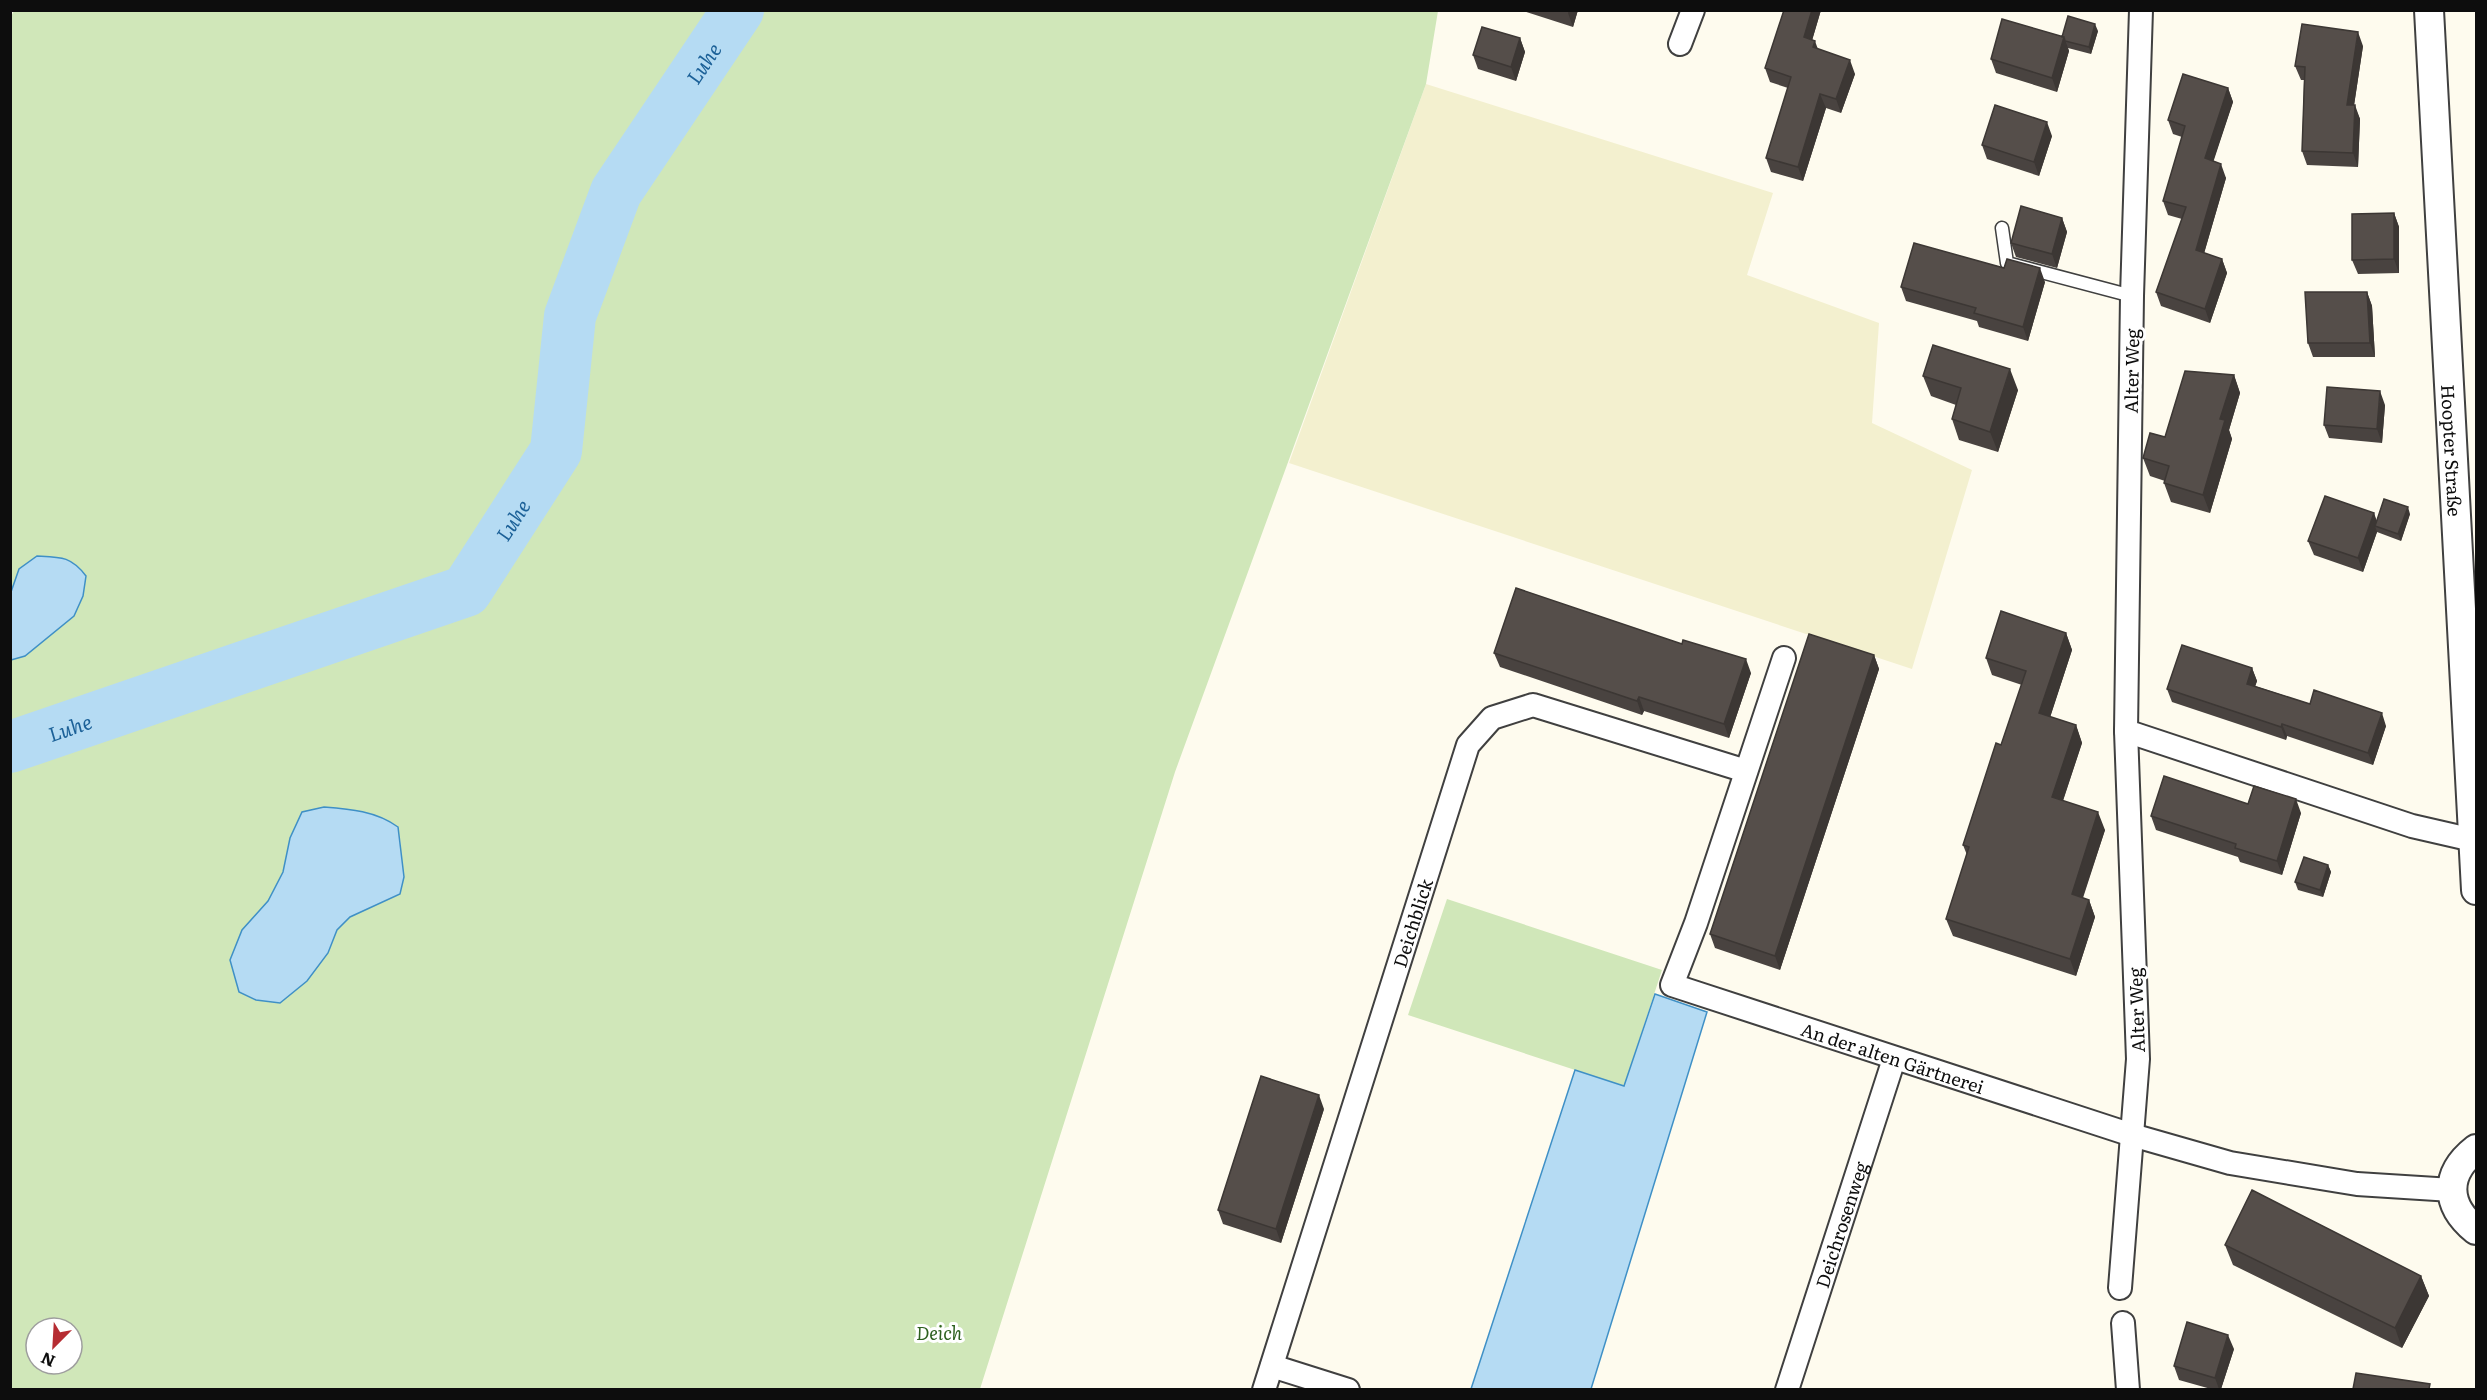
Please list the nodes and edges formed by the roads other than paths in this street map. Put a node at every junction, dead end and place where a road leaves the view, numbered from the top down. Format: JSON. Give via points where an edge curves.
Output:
{"nodes":[{"id":1,"x":1693,"y":10,"type":"edge"},
{"id":2,"x":2141,"y":10,"type":"edge"},
{"id":3,"x":2430,"y":10,"type":"edge"},
{"id":4,"x":1680,"y":44,"type":"dead end"},
{"id":5,"x":2002,"y":228,"type":"dead end"},
{"id":6,"x":2132,"y":296,"type":"junction"},
{"id":7,"x":1784,"y":658,"type":"dead end"},
{"id":8,"x":2126,"y":731,"type":"junction"},
{"id":9,"x":1746,"y":771,"type":"junction"},
{"id":10,"x":2473,"y":840,"type":"junction"},
{"id":11,"x":2476,"y":890,"type":"edge"},
{"id":12,"x":1894,"y":1059,"type":"junction"},
{"id":13,"x":2132,"y":1135,"type":"junction"},
{"id":14,"x":2476,"y":1149,"type":"edge"},
{"id":15,"x":2452,"y":1190,"type":"junction"},
{"id":16,"x":2476,"y":1230,"type":"edge"},
{"id":17,"x":2120,"y":1288,"type":"dead end"},
{"id":18,"x":2123,"y":1323,"type":"dead end"},
{"id":19,"x":1272,"y":1366,"type":"junction"},
{"id":20,"x":1264,"y":1389,"type":"edge"},
{"id":21,"x":1348,"y":1389,"type":"edge"},
{"id":22,"x":1788,"y":1389,"type":"edge"},
{"id":23,"x":2128,"y":1389,"type":"edge"}],
"edges":[{"from":1,"to":4,"type":"street"},
{"from":2,"to":6,"type":"street","name":"Alter Weg"},
{"from":3,"to":10,"type":"street","name":"Hoopter Straße"},
{"from":5,"to":6,"type":"lane","via":[[2007,263]]},
{"from":6,"to":8,"type":"street","name":"Alter Weg"},
{"from":7,"to":9,"type":"street","name":"An der alten Gärtnerei"},
{"from":8,"to":10,"type":"street","via":[[2412,826]]},
{"from":8,"to":13,"type":"street","name":"Alter Weg","via":[[2138,1059]]},
{"from":9,"to":12,"type":"street","name":"An der alten Gärtnerei","via":[[1672,986]]},
{"from":9,"to":19,"type":"street","name":"Deichblick","via":[[1533,705],[1492,718],[1468,745]]},
{"from":10,"to":11,"type":"street","name":"Hoopter Straße"},
{"from":12,"to":13,"type":"street","name":"An der alten Gärtnerei"},
{"from":12,"to":22,"type":"street","name":"Deichrosenweg"},
{"from":13,"to":15,"type":"street","name":"An der alten Gärtnerei","via":[[2230,1163],[2357,1184]]},
{"from":13,"to":17,"type":"street","name":"Alter Weg"},
{"from":14,"to":15,"type":"street","via":[[2455,1173]]},
{"from":15,"to":16,"type":"street","via":[[2455,1206]]},
{"from":18,"to":23,"type":"street"},
{"from":19,"to":20,"type":"street","name":"Deichblick"},
{"from":19,"to":21,"type":"street"}]}
